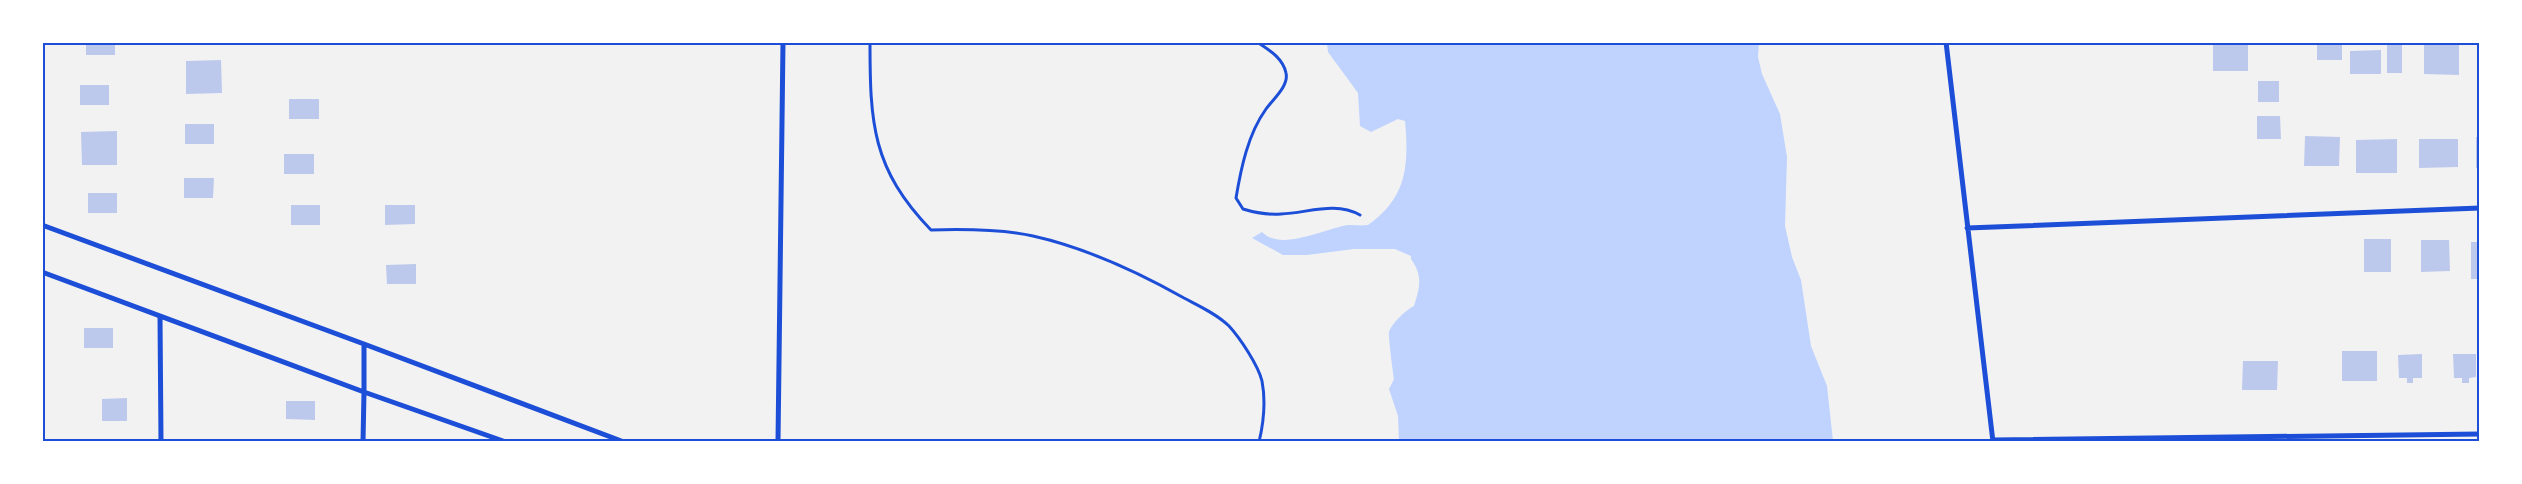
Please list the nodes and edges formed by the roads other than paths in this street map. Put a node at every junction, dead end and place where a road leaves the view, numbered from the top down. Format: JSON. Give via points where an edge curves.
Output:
{"nodes":[{"id":1,"x":783,"y":42,"type":"edge"},
{"id":2,"x":1946,"y":42,"type":"edge"},
{"id":3,"x":2480,"y":208,"type":"edge"},
{"id":4,"x":42,"y":225,"type":"edge"},
{"id":5,"x":1967,"y":228,"type":"junction"},
{"id":6,"x":42,"y":272,"type":"edge"},
{"id":7,"x":160,"y":316,"type":"junction"},
{"id":8,"x":364,"y":344,"type":"junction"},
{"id":9,"x":364,"y":392,"type":"junction"},
{"id":10,"x":2480,"y":434,"type":"edge"},
{"id":11,"x":1993,"y":441,"type":"edge"},
{"id":12,"x":161,"y":442,"type":"edge"},
{"id":13,"x":364,"y":442,"type":"edge"},
{"id":14,"x":506,"y":442,"type":"edge"},
{"id":15,"x":624,"y":442,"type":"edge"},
{"id":16,"x":778,"y":442,"type":"edge"}],
"edges":[{"from":1,"to":16,"type":"street"},
{"from":2,"to":5,"type":"street"},
{"from":3,"to":5,"type":"street"},
{"from":4,"to":8,"type":"street"},
{"from":5,"to":11,"type":"street"},
{"from":6,"to":7,"type":"street"},
{"from":7,"to":9,"type":"street"},
{"from":7,"to":12,"type":"street"},
{"from":8,"to":9,"type":"street"},
{"from":8,"to":15,"type":"street"},
{"from":9,"to":13,"type":"street"},
{"from":9,"to":14,"type":"street"},
{"from":10,"to":11,"type":"street"}]}
